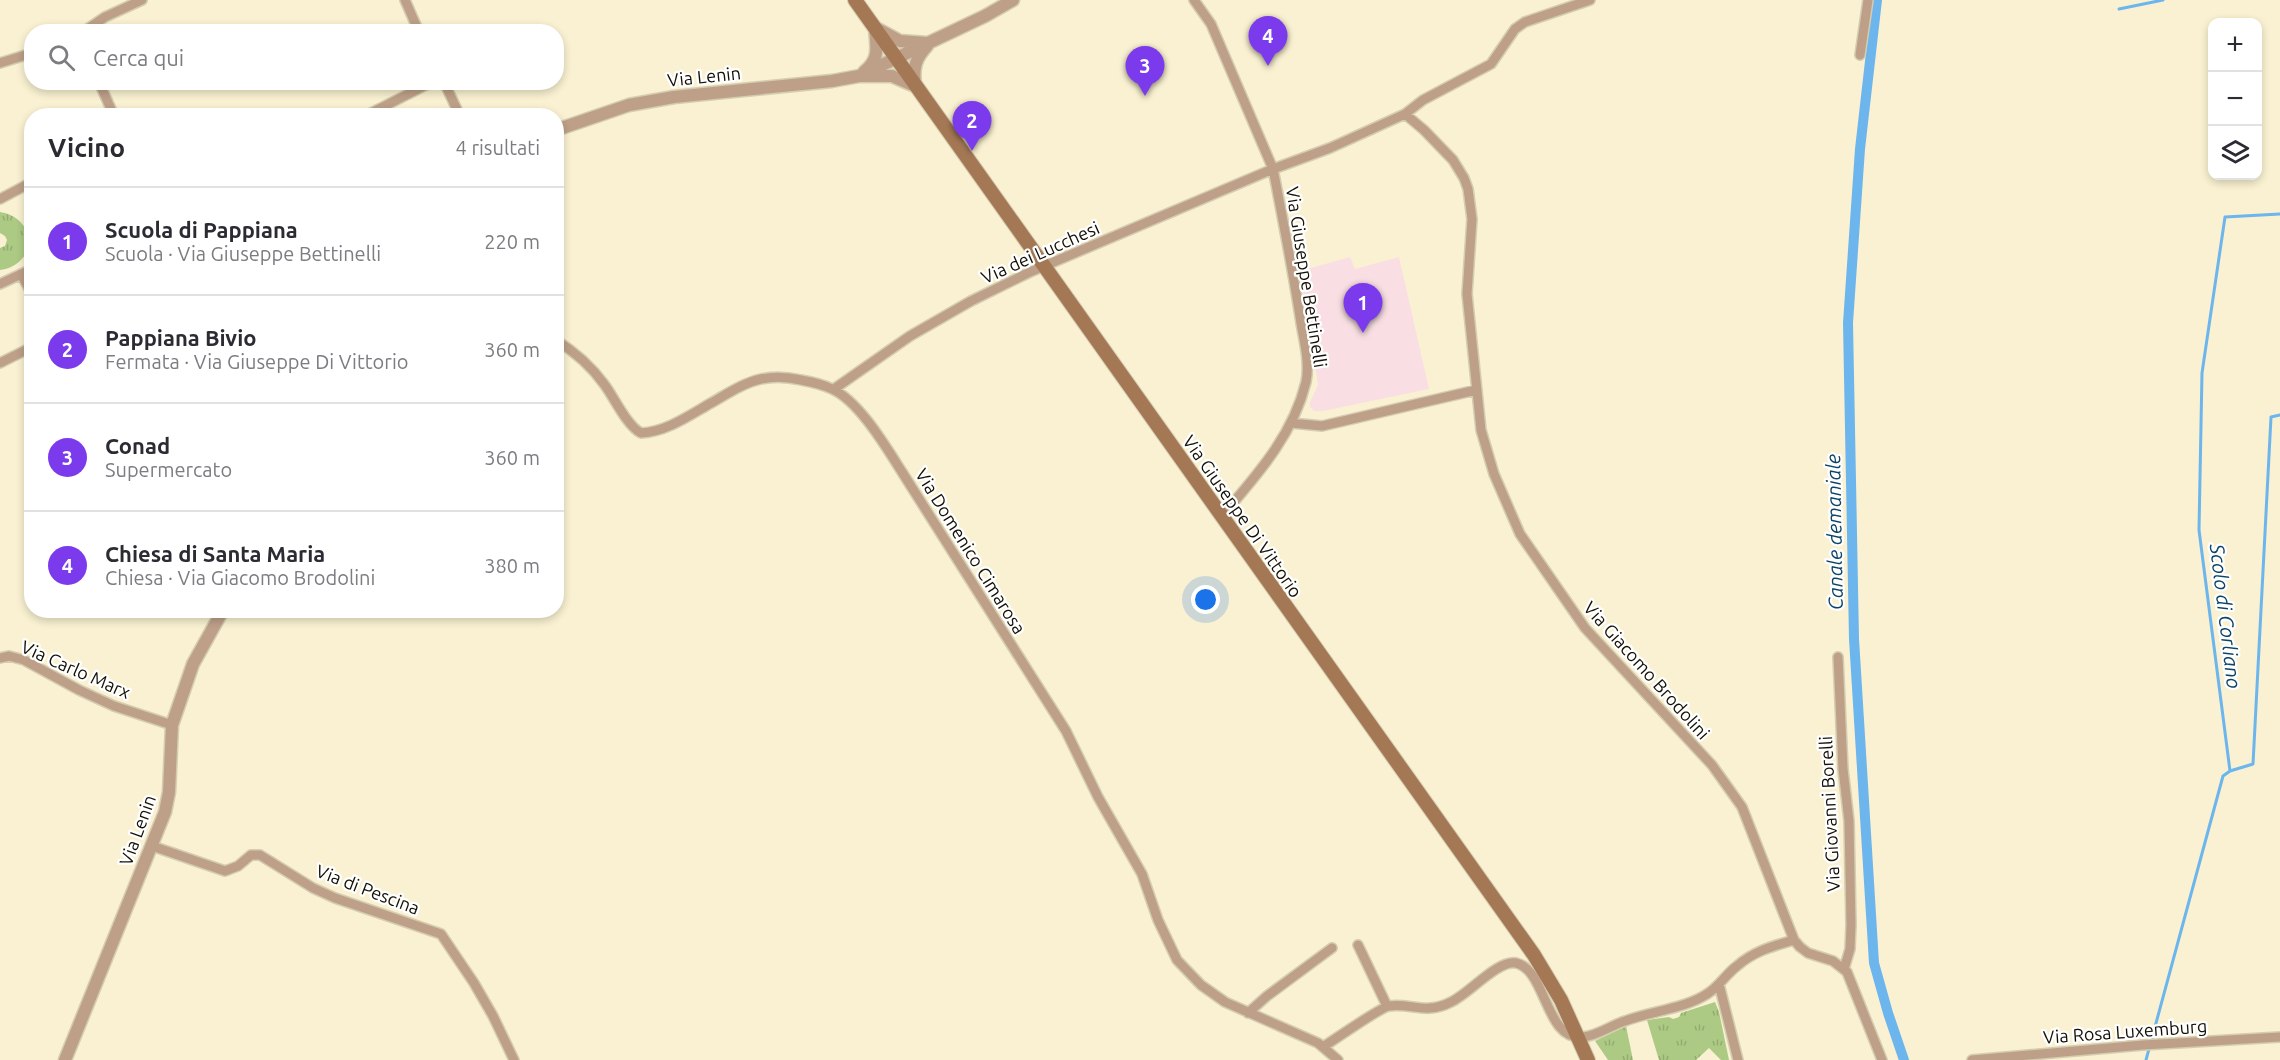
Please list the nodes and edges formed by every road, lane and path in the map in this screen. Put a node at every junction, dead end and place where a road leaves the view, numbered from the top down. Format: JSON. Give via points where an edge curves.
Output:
{"nodes":[{"id":1,"x":142,"y":0,"type":"edge"},
{"id":2,"x":405,"y":0,"type":"edge"},
{"id":3,"x":855,"y":0,"type":"edge"},
{"id":4,"x":1013,"y":0,"type":"edge"},
{"id":5,"x":1194,"y":0,"type":"edge"},
{"id":6,"x":1590,"y":0,"type":"edge"},
{"id":7,"x":1868,"y":0,"type":"edge"},
{"id":8,"x":95,"y":24,"type":"edge"},
{"id":9,"x":416,"y":24,"type":"edge"},
{"id":10,"x":875,"y":27,"type":"junction"},
{"id":11,"x":929,"y":43,"type":"junction"},
{"id":12,"x":1860,"y":55,"type":"dead end"},
{"id":13,"x":24,"y":56,"type":"edge"},
{"id":14,"x":897,"y":60,"type":"junction"},
{"id":15,"x":0,"y":63,"type":"edge"},
{"id":16,"x":859,"y":76,"type":"junction"},
{"id":17,"x":915,"y":86,"type":"junction"},
{"id":18,"x":103,"y":90,"type":"edge"},
{"id":19,"x":416,"y":90,"type":"edge"},
{"id":20,"x":448,"y":90,"type":"edge"},
{"id":21,"x":110,"y":108,"type":"edge"},
{"id":22,"x":381,"y":108,"type":"edge"},
{"id":23,"x":456,"y":108,"type":"edge"},
{"id":24,"x":1405,"y":114,"type":"junction"},
{"id":25,"x":564,"y":127,"type":"edge"},
{"id":26,"x":1273,"y":169,"type":"junction"},
{"id":27,"x":24,"y":186,"type":"edge"},
{"id":28,"x":0,"y":199,"type":"edge"},
{"id":29,"x":1045,"y":267,"type":"junction"},
{"id":30,"x":24,"y":273,"type":"edge"},
{"id":31,"x":21,"y":274,"type":"junction"},
{"id":32,"x":24,"y":279,"type":"edge"},
{"id":33,"x":0,"y":284,"type":"edge"},
{"id":34,"x":564,"y":345,"type":"edge"},
{"id":35,"x":24,"y":351,"type":"edge"},
{"id":36,"x":0,"y":363,"type":"edge"},
{"id":37,"x":834,"y":389,"type":"junction"},
{"id":38,"x":1476,"y":390,"type":"junction"},
{"id":39,"x":1291,"y":423,"type":"junction"},
{"id":40,"x":1221,"y":517,"type":"junction"},
{"id":41,"x":219,"y":618,"type":"edge"},
{"id":42,"x":1838,"y":657,"type":"dead end"},
{"id":43,"x":0,"y":658,"type":"edge"},
{"id":44,"x":172,"y":725,"type":"junction"},
{"id":45,"x":152,"y":846,"type":"junction"},
{"id":46,"x":1794,"y":939,"type":"junction"},
{"id":47,"x":1358,"y":945,"type":"dead end"},
{"id":48,"x":1332,"y":948,"type":"dead end"},
{"id":49,"x":1844,"y":969,"type":"junction"},
{"id":50,"x":1719,"y":984,"type":"junction"},
{"id":51,"x":1388,"y":1006,"type":"junction"},
{"id":52,"x":1248,"y":1013,"type":"junction"},
{"id":53,"x":2280,"y":1037,"type":"edge"},
{"id":54,"x":1580,"y":1038,"type":"junction"},
{"id":55,"x":1323,"y":1047,"type":"junction"},
{"id":56,"x":65,"y":1060,"type":"edge"},
{"id":57,"x":514,"y":1060,"type":"edge"},
{"id":58,"x":1338,"y":1060,"type":"edge"},
{"id":59,"x":1588,"y":1060,"type":"edge"},
{"id":60,"x":1738,"y":1060,"type":"edge"},
{"id":61,"x":1882,"y":1060,"type":"edge"},
{"id":62,"x":1972,"y":1060,"type":"edge"}],
"edges":[{"from":1,"to":8,"type":"street"},
{"from":2,"to":9,"type":"street"},
{"from":3,"to":10,"type":"main road","name":"Via Giuseppe Di Vittorio"},
{"from":4,"to":11,"type":"street","name":"Via Lenin"},
{"from":5,"to":26,"type":"street","via":[[1211,24]]},
{"from":6,"to":24,"type":"street","via":[[1525,22],[1515,29],[1491,64]]},
{"from":7,"to":12,"type":"street"},
{"from":10,"to":11,"type":"street","via":[[900,40]]},
{"from":10,"to":14,"type":"main road","name":"Via Giuseppe Di Vittorio"},
{"from":10,"to":16,"type":"street","via":[[876,56]]},
{"from":11,"to":14,"type":"street","name":"Via Lenin"},
{"from":11,"to":17,"type":"street","via":[[916,60]]},
{"from":13,"to":15,"type":"street"},
{"from":14,"to":16,"type":"street","name":"Via Lenin"},
{"from":14,"to":17,"type":"main road","name":"Via Giuseppe Di Vittorio"},
{"from":16,"to":17,"type":"street","name":"Via Lenin","via":[[892,76]]},
{"from":16,"to":25,"type":"street","name":"Via Lenin","via":[[644,102]]},
{"from":17,"to":29,"type":"main road","name":"Via Giuseppe Di Vittorio"},
{"from":18,"to":21,"type":"street"},
{"from":19,"to":22,"type":"street"},
{"from":20,"to":23,"type":"street"},
{"from":24,"to":26,"type":"street"},
{"from":24,"to":38,"type":"street","name":"Via Giacomo Brodolini","via":[[1452,160],[1468,189],[1472,219],[1467,294]]},
{"from":26,"to":29,"type":"street","name":"Via dei Lucchesi"},
{"from":26,"to":39,"type":"street","name":"Via Giuseppe Bettinelli","via":[[1306,359],[1306,379]]},
{"from":27,"to":28,"type":"street"},
{"from":29,"to":37,"type":"street","name":"Via dei Lucchesi","via":[[934,322]]},
{"from":29,"to":40,"type":"main road","name":"Via Giuseppe Di Vittorio"},
{"from":30,"to":31,"type":"street"},
{"from":31,"to":32,"type":"street"},
{"from":31,"to":33,"type":"street"},
{"from":34,"to":37,"type":"street","name":"Via Domenico Cimarosa","via":[[590,367],[641,433],[672,424],[762,379],[794,378]]},
{"from":35,"to":36,"type":"street"},
{"from":37,"to":52,"type":"street","name":"Via Domenico Cimarosa","via":[[876,433],[1066,731],[1142,874],[1177,960],[1215,996]]},
{"from":38,"to":39,"type":"street","via":[[1322,426]]},
{"from":38,"to":46,"type":"street","name":"Via Giacomo Brodolini","via":[[1484,444],[1520,534],[1585,628],[1697,748],[1737,799]]},
{"from":39,"to":40,"type":"street","name":"Via Giuseppe Bettinelli","via":[[1257,477]]},
{"from":40,"to":54,"type":"main road","name":"Via Giuseppe Di Vittorio","via":[[1534,955]]},
{"from":41,"to":44,"type":"street","name":"Via Lenin","via":[[193,664]]},
{"from":42,"to":49,"type":"street","name":"Via Giovanni Borelli","via":[[1849,820],[1851,925]]},
{"from":43,"to":44,"type":"street","name":"Via Carlo Marx","via":[[24,660],[114,706]]},
{"from":44,"to":45,"type":"street","name":"Via Lenin","via":[[170,792]]},
{"from":45,"to":56,"type":"street","name":"Via Lenin"},
{"from":45,"to":57,"type":"street","name":"Via di Pescina","via":[[225,871],[252,855],[260,855],[335,898],[441,934],[478,991]]},
{"from":46,"to":49,"type":"street","via":[[1808,952]]},
{"from":46,"to":50,"type":"street","via":[[1751,955]]},
{"from":47,"to":51,"type":"street"},
{"from":48,"to":52,"type":"street"},
{"from":49,"to":61,"type":"street"},
{"from":50,"to":54,"type":"street","via":[[1693,1000]]},
{"from":50,"to":60,"type":"street"},
{"from":51,"to":54,"type":"street","via":[[1441,1008],[1497,969],[1516,963],[1528,971],[1561,1029]]},
{"from":51,"to":55,"type":"street"},
{"from":52,"to":55,"type":"street","name":"Via Domenico Cimarosa"},
{"from":53,"to":62,"type":"street","name":"Via Rosa Luxemburg"},
{"from":54,"to":59,"type":"main road","name":"Via Giuseppe Di Vittorio"},
{"from":55,"to":58,"type":"street","name":"Via Domenico Cimarosa"}]}
